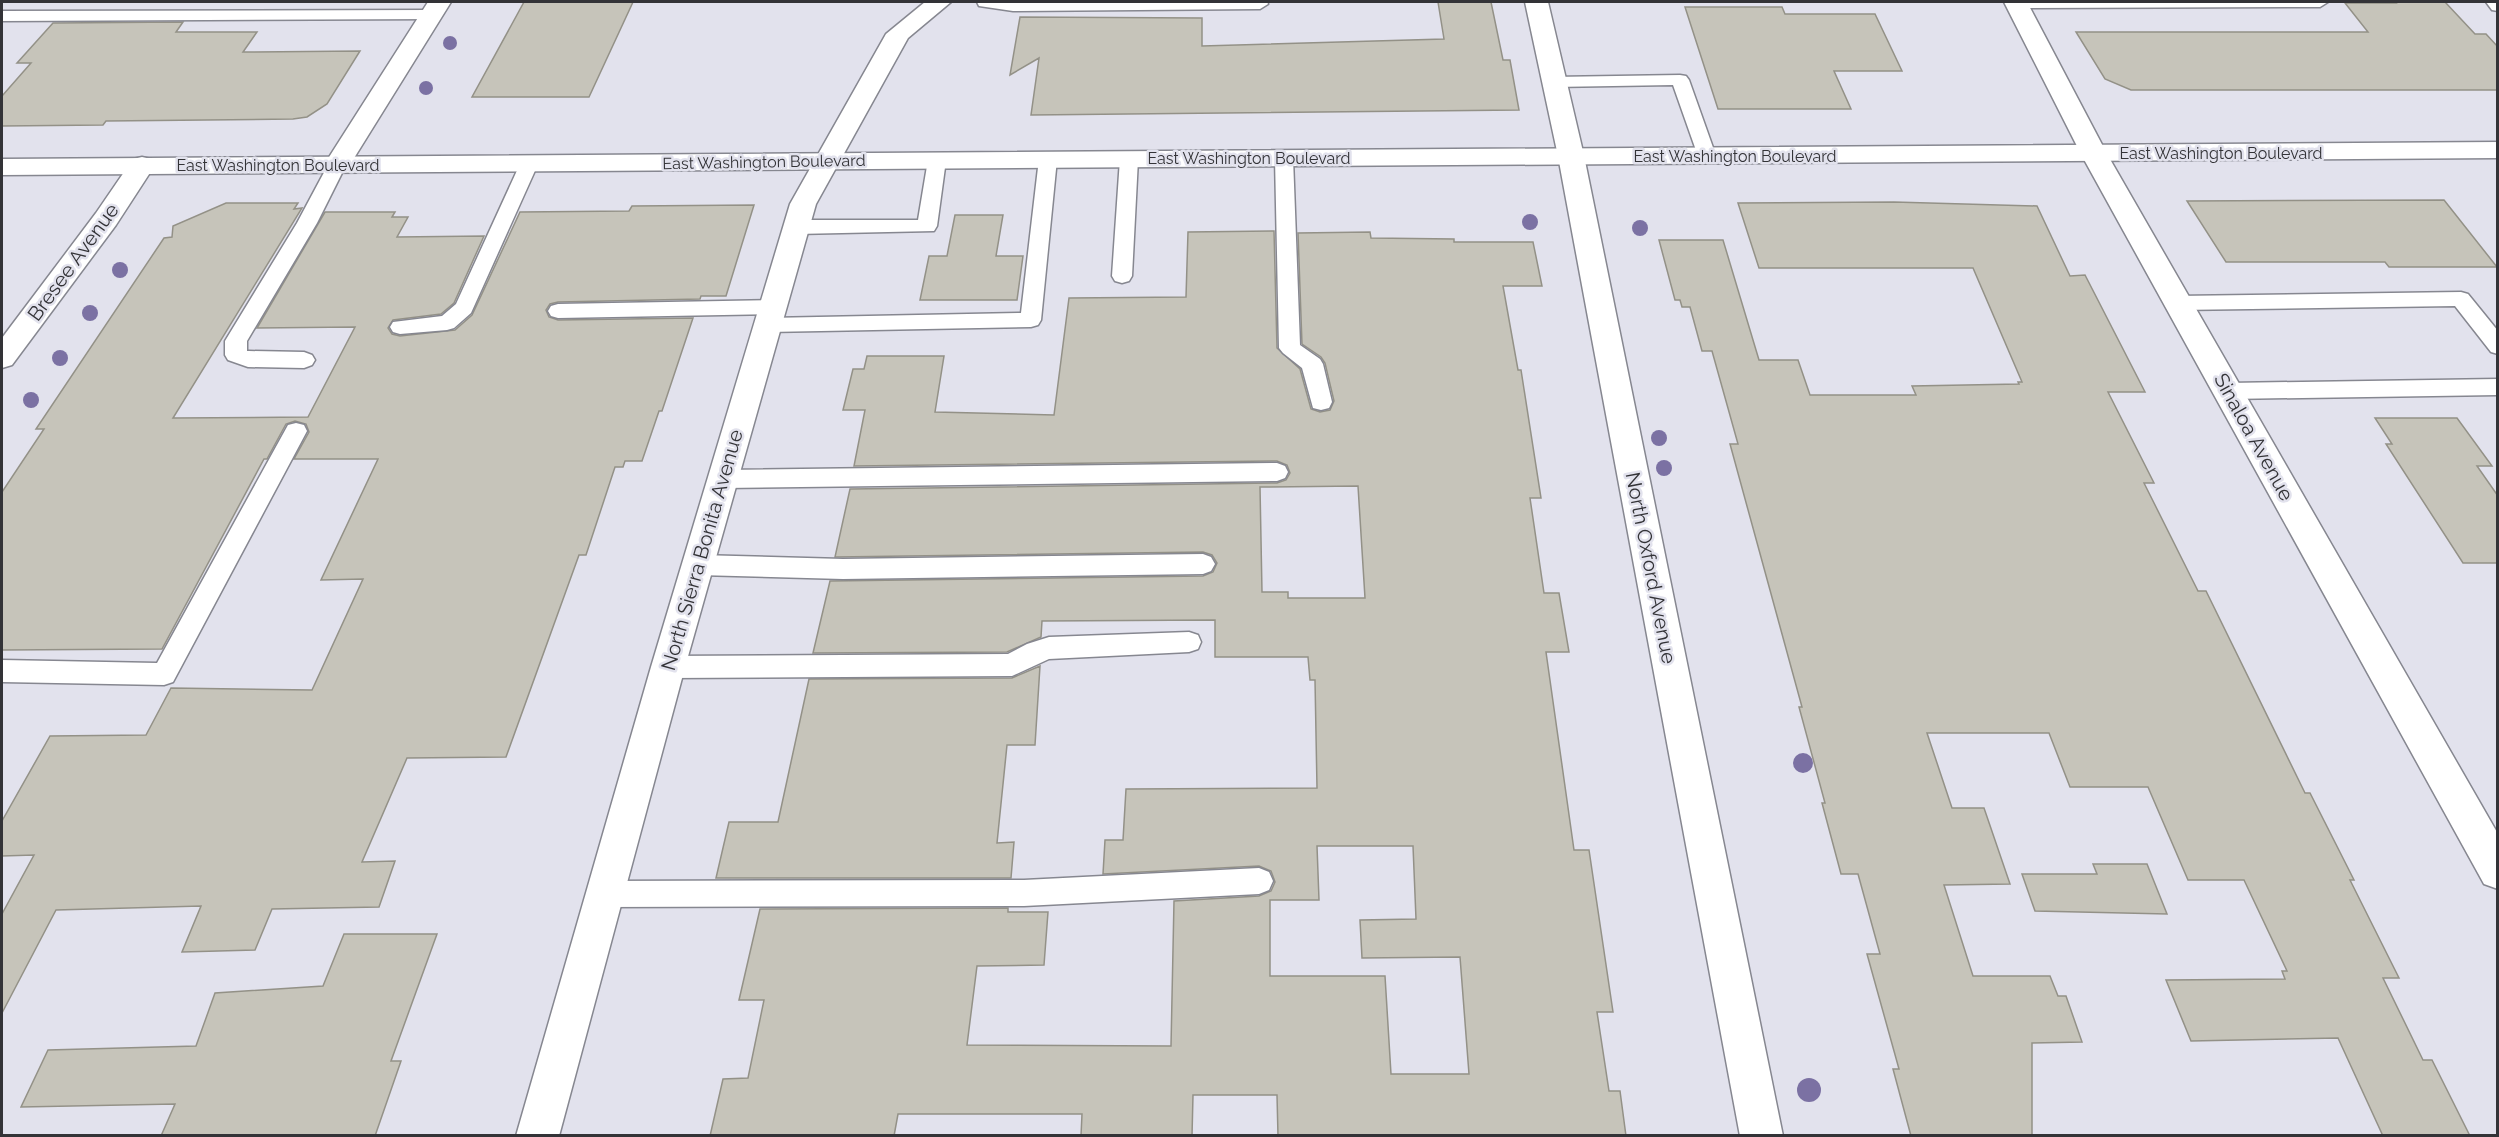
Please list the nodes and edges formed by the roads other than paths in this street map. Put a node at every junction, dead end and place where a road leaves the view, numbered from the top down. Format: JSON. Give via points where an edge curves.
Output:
{"nodes":[{"id":1,"x":939,"y":2,"type":"edge"},
{"id":2,"x":985,"y":2,"type":"edge"},
{"id":3,"x":1536,"y":2,"type":"edge"},
{"id":4,"x":2016,"y":2,"type":"edge"},
{"id":5,"x":2320,"y":2,"type":"edge"},
{"id":6,"x":2494,"y":2,"type":"edge"},
{"id":7,"x":1260,"y":4,"type":"dead end"},
{"id":8,"x":2498,"y":6,"type":"edge"},
{"id":9,"x":435,"y":8,"type":"edge"},
{"id":10,"x":2,"y":16,"type":"edge"},
{"id":11,"x":1553,"y":82,"type":"junction"},
{"id":12,"x":2498,"y":150,"type":"edge"},
{"id":13,"x":2094,"y":154,"type":"junction"},
{"id":14,"x":1571,"y":156,"type":"junction"},
{"id":15,"x":1707,"y":156,"type":"junction"},
{"id":16,"x":1284,"y":158,"type":"junction"},
{"id":17,"x":1048,"y":159,"type":"junction"},
{"id":18,"x":1129,"y":159,"type":"junction"},
{"id":19,"x":937,"y":160,"type":"junction"},
{"id":20,"x":826,"y":161,"type":"junction"},
{"id":21,"x":529,"y":164,"type":"junction"},
{"id":22,"x":142,"y":165,"type":"junction"},
{"id":23,"x":337,"y":165,"type":"junction"},
{"id":24,"x":2,"y":167,"type":"edge"},
{"id":25,"x":796,"y":227,"type":"junction"},
{"id":26,"x":1122,"y":276,"type":"dead end"},
{"id":27,"x":2177,"y":303,"type":"junction"},
{"id":28,"x":558,"y":311,"type":"dead end"},
{"id":29,"x":771,"y":316,"type":"junction"},
{"id":30,"x":400,"y":327,"type":"dead end"},
{"id":31,"x":2498,"y":347,"type":"edge"},
{"id":32,"x":2,"y":358,"type":"edge"},
{"id":33,"x":304,"y":360,"type":"dead end"},
{"id":34,"x":2498,"y":387,"type":"edge"},
{"id":35,"x":2229,"y":391,"type":"junction"},
{"id":36,"x":1321,"y":402,"type":"dead end"},
{"id":37,"x":296,"y":431,"type":"dead end"},
{"id":38,"x":1277,"y":472,"type":"dead end"},
{"id":39,"x":723,"y":480,"type":"junction"},
{"id":40,"x":1203,"y":564,"type":"dead end"},
{"id":41,"x":698,"y":565,"type":"junction"},
{"id":42,"x":1190,"y":642,"type":"dead end"},
{"id":43,"x":668,"y":667,"type":"junction"},
{"id":44,"x":2,"y":671,"type":"edge"},
{"id":45,"x":2498,"y":871,"type":"edge"},
{"id":46,"x":1259,"y":881,"type":"dead end"},
{"id":47,"x":604,"y":894,"type":"junction"},
{"id":48,"x":537,"y":1136,"type":"edge"},
{"id":49,"x":1762,"y":1136,"type":"edge"}],
"edges":[{"from":1,"to":20,"type":"street","name":"North Sierra Bonita Avenue","via":[[898,34]]},
{"from":2,"to":7,"type":"lane","via":[[1013,6]]},
{"from":3,"to":11,"type":"street","name":"North Oxford Avenue"},
{"from":4,"to":5,"type":"lane"},
{"from":4,"to":13,"type":"street","name":"Sinaloa Avenue"},
{"from":6,"to":8,"type":"lane"},
{"from":9,"to":10,"type":"lane"},
{"from":9,"to":23,"type":"street"},
{"from":11,"to":14,"type":"street","name":"North Oxford Avenue"},
{"from":11,"to":15,"type":"lane","via":[[1680,80]]},
{"from":12,"to":13,"type":"street","name":"East Washington Boulevard"},
{"from":13,"to":15,"type":"street","name":"East Washington Boulevard"},
{"from":13,"to":27,"type":"street","name":"Sinaloa Avenue"},
{"from":14,"to":15,"type":"street","name":"East Washington Boulevard"},
{"from":14,"to":16,"type":"street","name":"East Washington Boulevard"},
{"from":14,"to":49,"type":"street","name":"North Oxford Avenue"},
{"from":16,"to":18,"type":"street","name":"East Washington Boulevard"},
{"from":16,"to":36,"type":"lane","via":[[1290,348],[1312,364]]},
{"from":17,"to":18,"type":"street","name":"East Washington Boulevard"},
{"from":17,"to":19,"type":"street","name":"East Washington Boulevard"},
{"from":17,"to":29,"type":"lane","via":[[1031,320]]},
{"from":18,"to":26,"type":"lane"},
{"from":19,"to":20,"type":"street","name":"East Washington Boulevard"},
{"from":19,"to":25,"type":"lane","via":[[927,226]]},
{"from":20,"to":21,"type":"street","name":"East Washington Boulevard"},
{"from":20,"to":25,"type":"street","name":"North Sierra Bonita Avenue","via":[[803,204]]},
{"from":21,"to":23,"type":"street","name":"East Washington Boulevard"},
{"from":21,"to":30,"type":"lane","via":[[464,308],[447,323]]},
{"from":22,"to":23,"type":"street","name":"East Washington Boulevard"},
{"from":22,"to":24,"type":"street","name":"East Washington Boulevard"},
{"from":22,"to":32,"type":"street","name":"Bresee Avenue"},
{"from":23,"to":33,"type":"lane","via":[[307,224],[236,341],[236,355],[248,359]]},
{"from":25,"to":29,"type":"street","name":"North Sierra Bonita Avenue"},
{"from":27,"to":31,"type":"lane","via":[[2461,299]]},
{"from":27,"to":35,"type":"street","name":"Sinaloa Avenue"},
{"from":28,"to":29,"type":"lane"},
{"from":29,"to":39,"type":"street","name":"North Sierra Bonita Avenue"},
{"from":34,"to":35,"type":"lane"},
{"from":35,"to":45,"type":"street","name":"Sinaloa Avenue"},
{"from":37,"to":44,"type":"lane","via":[[164,674]]},
{"from":38,"to":39,"type":"lane"},
{"from":39,"to":41,"type":"street","name":"North Sierra Bonita Avenue"},
{"from":40,"to":41,"type":"lane","via":[[843,569]]},
{"from":41,"to":43,"type":"street","name":"North Sierra Bonita Avenue"},
{"from":42,"to":43,"type":"lane","via":[[1049,648],[1012,665]]},
{"from":43,"to":47,"type":"street","name":"North Sierra Bonita Avenue"},
{"from":46,"to":47,"type":"lane","via":[[1024,893]]},
{"from":47,"to":48,"type":"street","name":"North Sierra Bonita Avenue"}]}
